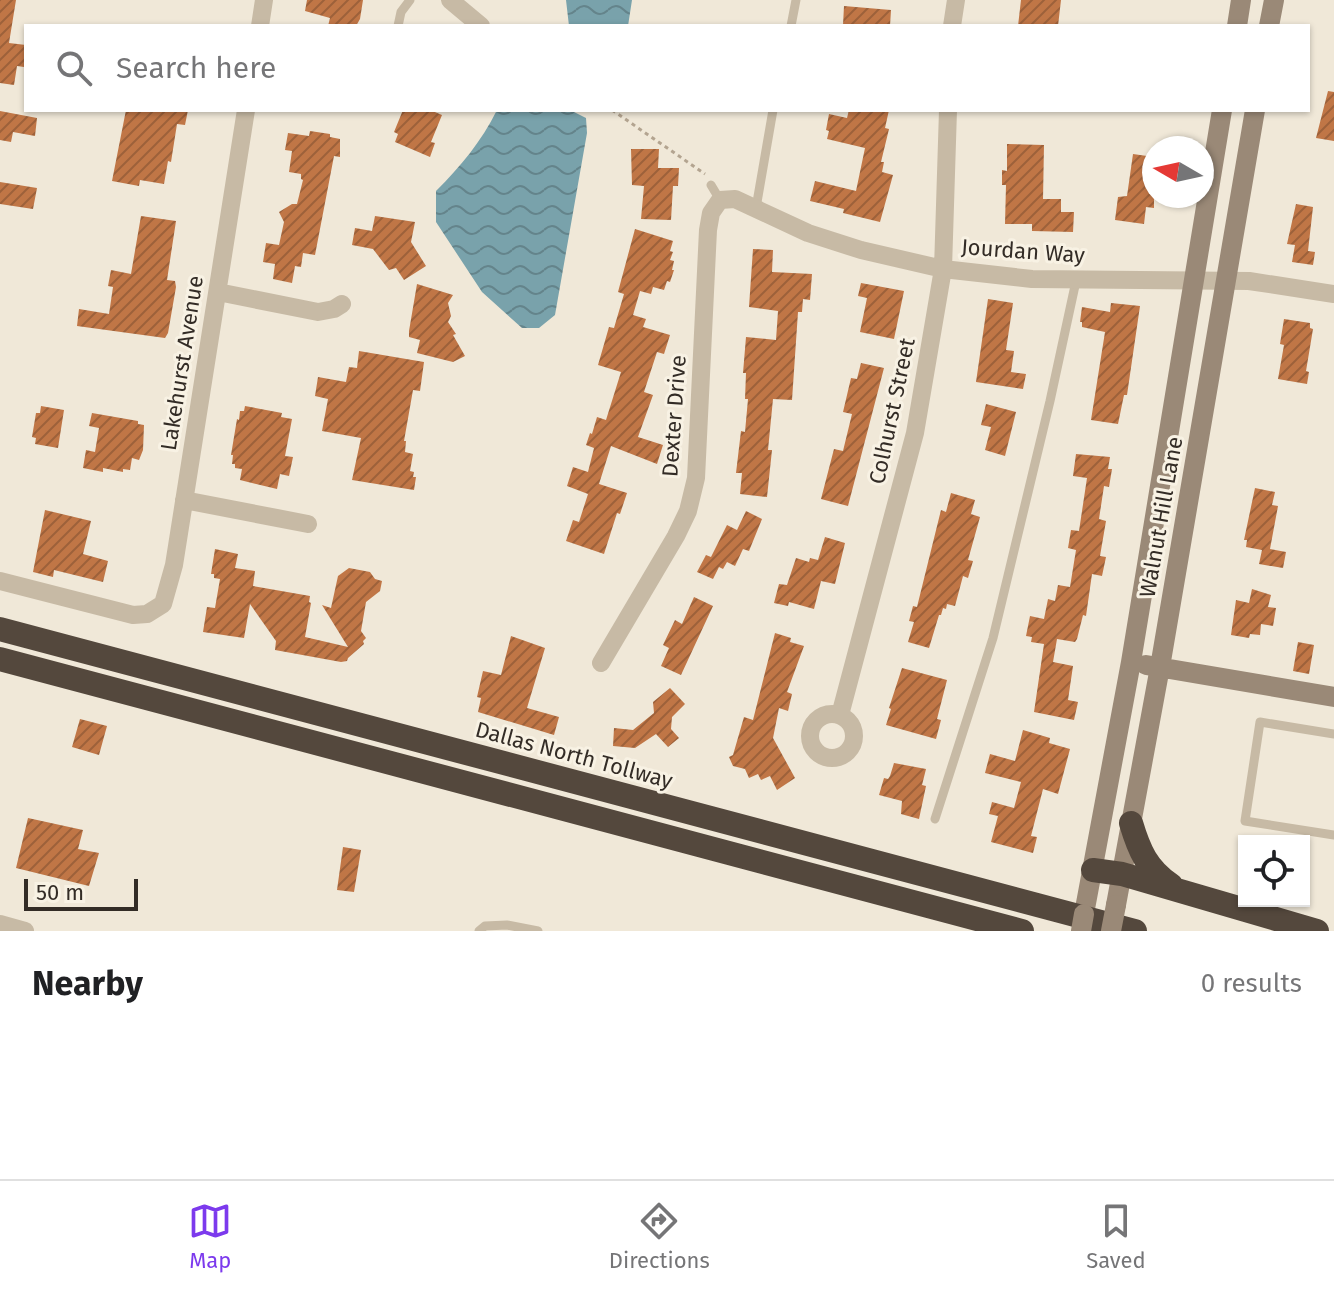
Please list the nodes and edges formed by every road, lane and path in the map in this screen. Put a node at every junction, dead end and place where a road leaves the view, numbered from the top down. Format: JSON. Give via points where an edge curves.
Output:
{"nodes":[{"id":1,"x":264,"y":0,"type":"edge"},
{"id":2,"x":410,"y":0,"type":"edge"},
{"id":3,"x":450,"y":0,"type":"edge"},
{"id":4,"x":796,"y":0,"type":"edge"},
{"id":5,"x":956,"y":0,"type":"edge"},
{"id":6,"x":1241,"y":0,"type":"edge"},
{"id":7,"x":1274,"y":0,"type":"edge"},
{"id":8,"x":260,"y":24,"type":"edge"},
{"id":9,"x":398,"y":24,"type":"edge"},
{"id":10,"x":479,"y":24,"type":"edge"},
{"id":11,"x":791,"y":24,"type":"edge"},
{"id":12,"x":952,"y":24,"type":"edge"},
{"id":13,"x":1237,"y":24,"type":"edge"},
{"id":14,"x":1269,"y":24,"type":"edge"},
{"id":15,"x":246,"y":112,"type":"edge"},
{"id":16,"x":615,"y":112,"type":"edge"},
{"id":17,"x":773,"y":112,"type":"edge"},
{"id":18,"x":948,"y":112,"type":"edge"},
{"id":19,"x":1222,"y":112,"type":"edge"},
{"id":20,"x":1255,"y":112,"type":"edge"},
{"id":21,"x":716,"y":193,"type":"junction"},
{"id":22,"x":756,"y":208,"type":"junction"},
{"id":23,"x":943,"y":269,"type":"junction"},
{"id":24,"x":1225,"y":280,"type":"junction"},
{"id":25,"x":1076,"y":281,"type":"junction"},
{"id":26,"x":1192,"y":281,"type":"junction"},
{"id":27,"x":218,"y":292,"type":"junction"},
{"id":28,"x":1334,"y":294,"type":"edge"},
{"id":29,"x":342,"y":304,"type":"dead end"},
{"id":30,"x":184,"y":500,"type":"junction"},
{"id":31,"x":308,"y":524,"type":"dead end"},
{"id":32,"x":0,"y":581,"type":"edge"},
{"id":33,"x":0,"y":629,"type":"edge"},
{"id":34,"x":0,"y":659,"type":"edge"},
{"id":35,"x":1131,"y":662,"type":"junction"},
{"id":36,"x":601,"y":663,"type":"dead end"},
{"id":37,"x":1160,"y":667,"type":"junction"},
{"id":38,"x":1334,"y":697,"type":"edge"},
{"id":39,"x":840,"y":715,"type":"dead end"},
{"id":40,"x":1334,"y":734,"type":"edge"},
{"id":41,"x":935,"y":819,"type":"dead end"},
{"id":42,"x":1131,"y":823,"type":"junction"},
{"id":43,"x":1334,"y":835,"type":"edge"},
{"id":44,"x":1093,"y":870,"type":"junction"},
{"id":45,"x":1122,"y":874,"type":"junction"},
{"id":46,"x":1180,"y":890,"type":"junction"},
{"id":47,"x":0,"y":924,"type":"edge"},
{"id":48,"x":25,"y":931,"type":"edge"},
{"id":49,"x":479,"y":931,"type":"edge"},
{"id":50,"x":538,"y":931,"type":"edge"},
{"id":51,"x":1022,"y":931,"type":"edge"},
{"id":52,"x":1081,"y":931,"type":"edge"},
{"id":53,"x":1111,"y":931,"type":"edge"},
{"id":54,"x":1135,"y":931,"type":"edge"},
{"id":55,"x":1317,"y":931,"type":"edge"}],
"edges":[{"from":1,"to":8,"type":"street"},
{"from":2,"to":9,"type":"lane"},
{"from":3,"to":10,"type":"street"},
{"from":4,"to":11,"type":"lane"},
{"from":5,"to":12,"type":"street"},
{"from":6,"to":13,"type":"main road"},
{"from":7,"to":14,"type":"main road"},
{"from":15,"to":27,"type":"street","name":"Lakehurst Avenue"},
{"from":16,"to":21,"type":"path","via":[[713,179]]},
{"from":17,"to":22,"type":"lane"},
{"from":18,"to":23,"type":"street","name":"Colhurst Street"},
{"from":19,"to":26,"type":"main road","name":"Walnut Hill Lane"},
{"from":20,"to":24,"type":"main road","name":"Walnut Hill Lane"},
{"from":21,"to":22,"type":"street","name":"Jourdan Way"},
{"from":21,"to":36,"type":"street","name":"Dexter Drive","via":[[708,230],[696,478],[688,511]]},
{"from":22,"to":23,"type":"street","name":"Jourdan Way","via":[[821,238]]},
{"from":23,"to":25,"type":"street","name":"Jourdan Way"},
{"from":23,"to":39,"type":"street","name":"Colhurst Street","via":[[915,433]]},
{"from":24,"to":26,"type":"street","name":"Jourdan Way"},
{"from":24,"to":28,"type":"street","name":"Jourdan Way"},
{"from":24,"to":37,"type":"main road","name":"Walnut Hill Lane"},
{"from":25,"to":26,"type":"street","name":"Jourdan Way"},
{"from":25,"to":41,"type":"lane","via":[[993,638]]},
{"from":26,"to":35,"type":"main road","name":"Walnut Hill Lane"},
{"from":27,"to":29,"type":"street","via":[[318,312]]},
{"from":27,"to":30,"type":"street","name":"Lakehurst Avenue"},
{"from":30,"to":31,"type":"street"},
{"from":30,"to":32,"type":"street","name":"Lakehurst Avenue","via":[[163,604],[147,614],[133,615]]},
{"from":33,"to":54,"type":"highway","name":"Dallas North Tollway"},
{"from":34,"to":51,"type":"highway"},
{"from":35,"to":37,"type":"main road"},
{"from":35,"to":44,"type":"main road","name":"Walnut Hill Lane"},
{"from":37,"to":38,"type":"main road"},
{"from":37,"to":42,"type":"main road","name":"Walnut Hill Lane"},
{"from":40,"to":43,"type":"lane","via":[[1260,722],[1245,821]]},
{"from":42,"to":45,"type":"main road","name":"Walnut Hill Lane"},
{"from":42,"to":46,"type":"highway","via":[[1143,858]]},
{"from":44,"to":45,"type":"highway"},
{"from":44,"to":52,"type":"main road","name":"Walnut Hill Lane","bridge":true},
{"from":45,"to":46,"type":"highway"},
{"from":45,"to":53,"type":"main road","name":"Walnut Hill Lane","bridge":true},
{"from":46,"to":55,"type":"highway"},
{"from":47,"to":48,"type":"street"},
{"from":49,"to":50,"type":"lane","via":[[507,925]]}]}
